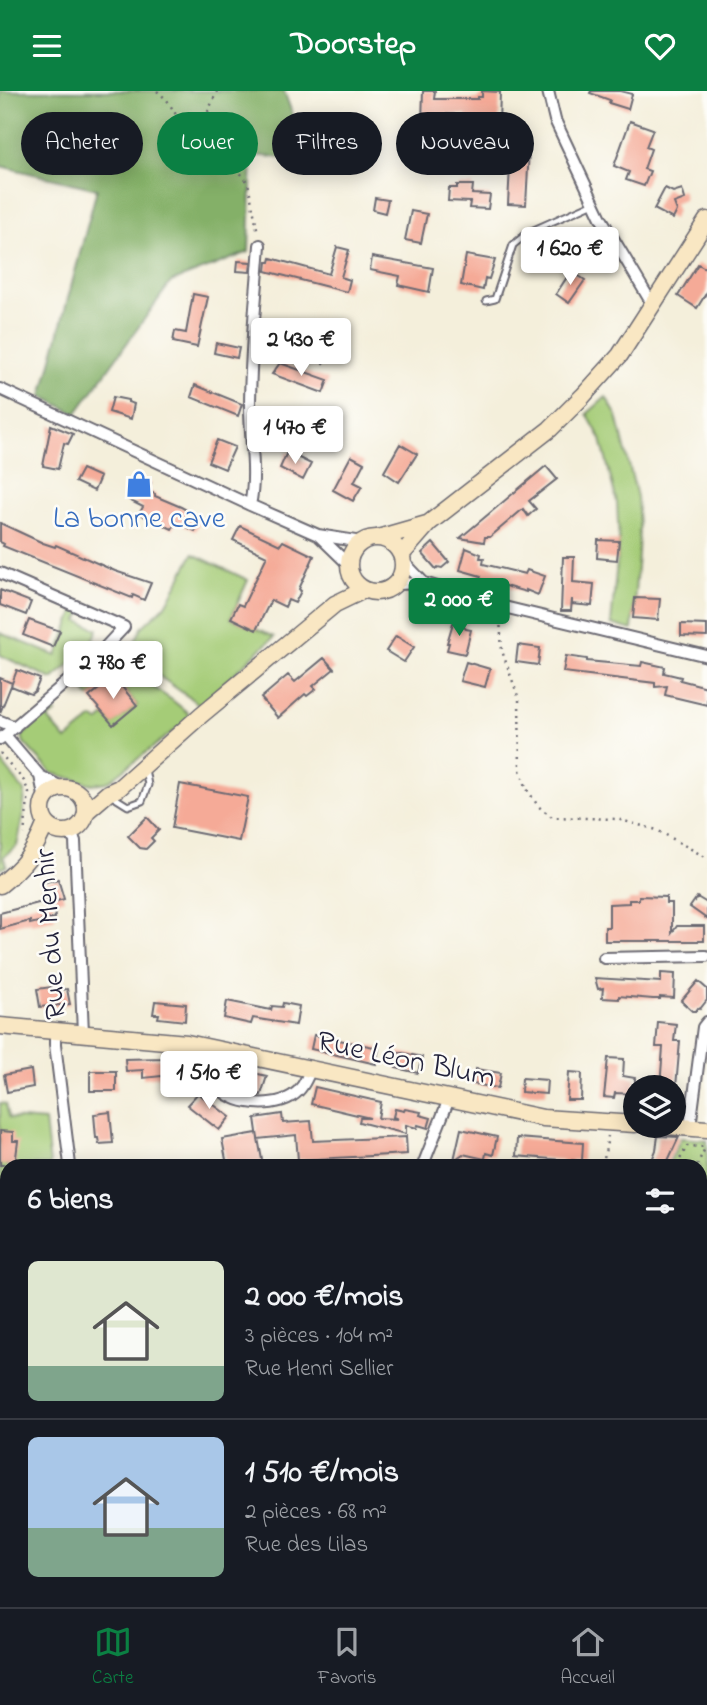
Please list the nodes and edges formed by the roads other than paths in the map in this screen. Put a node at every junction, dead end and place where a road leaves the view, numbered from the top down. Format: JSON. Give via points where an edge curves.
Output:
{"nodes":[{"id":1,"x":548,"y":91,"type":"edge"},
{"id":2,"x":594,"y":203,"type":"junction"},
{"id":3,"x":707,"y":221,"type":"edge"},
{"id":4,"x":260,"y":245,"type":"road end"},
{"id":5,"x":486,"y":301,"type":"dead end"},
{"id":6,"x":653,"y":303,"type":"junction"},
{"id":7,"x":0,"y":389,"type":"edge"},
{"id":8,"x":250,"y":505,"type":"junction"},
{"id":9,"x":429,"y":523,"type":"junction"},
{"id":10,"x":318,"y":535,"type":"junction"},
{"id":11,"x":370,"y":540,"type":"junction"},
{"id":12,"x":403,"y":558,"type":"junction"},
{"id":13,"x":349,"y":568,"type":"junction"},
{"id":14,"x":0,"y":573,"type":"edge"},
{"id":15,"x":424,"y":583,"type":"junction"},
{"id":16,"x":397,"y":584,"type":"junction"},
{"id":17,"x":364,"y":590,"type":"junction"},
{"id":18,"x":335,"y":604,"type":"junction"},
{"id":19,"x":707,"y":656,"type":"edge"},
{"id":20,"x":0,"y":721,"type":"edge"},
{"id":21,"x":15,"y":727,"type":"junction"},
{"id":22,"x":3,"y":737,"type":"edge"},
{"id":23,"x":144,"y":766,"type":"junction"},
{"id":24,"x":40,"y":776,"type":"junction"},
{"id":25,"x":64,"y":788,"type":"junction"},
{"id":26,"x":108,"y":793,"type":"junction"},
{"id":27,"x":45,"y":800,"type":"junction"},
{"id":28,"x":84,"y":803,"type":"junction"},
{"id":29,"x":46,"y":823,"type":"junction"},
{"id":30,"x":65,"y":832,"type":"junction"},
{"id":31,"x":29,"y":844,"type":"junction"},
{"id":32,"x":0,"y":885,"type":"edge"},
{"id":33,"x":707,"y":956,"type":"edge"},
{"id":34,"x":604,"y":958,"type":"dead end"},
{"id":35,"x":0,"y":1026,"type":"edge"},
{"id":36,"x":705,"y":1029,"type":"edge"},
{"id":37,"x":55,"y":1030,"type":"junction"},
{"id":38,"x":83,"y":1033,"type":"junction"},
{"id":39,"x":207,"y":1047,"type":"junction"},
{"id":40,"x":310,"y":1069,"type":"junction"},
{"id":41,"x":449,"y":1099,"type":"junction"},
{"id":42,"x":623,"y":1123,"type":"edge"},
{"id":43,"x":686,"y":1128,"type":"edge"},
{"id":44,"x":690,"y":1128,"type":"junction"},
{"id":45,"x":707,"y":1129,"type":"edge"},
{"id":46,"x":69,"y":1159,"type":"edge"},
{"id":47,"x":425,"y":1159,"type":"edge"}],
"edges":[{"from":1,"to":2,"type":"street","via":[[555,120]]},
{"from":2,"to":5,"type":"lane","via":[[528,232],[513,245],[495,299]]},
{"from":2,"to":6,"type":"street"},
{"from":3,"to":6,"type":"main road"},
{"from":4,"to":8,"type":"street","via":[[252,340]]},
{"from":6,"to":9,"type":"main road","via":[[620,355],[550,429]]},
{"from":7,"to":8,"type":"street"},
{"from":8,"to":10,"type":"street"},
{"from":9,"to":11,"type":"main road"},
{"from":9,"to":12,"type":"main road"},
{"from":10,"to":11,"type":"street"},
{"from":10,"to":13,"type":"street"},
{"from":11,"to":12,"type":"main road","via":[[394,544]]},
{"from":11,"to":13,"type":"main road","via":[[353,551]]},
{"from":12,"to":15,"type":"street"},
{"from":12,"to":16,"type":"main road"},
{"from":13,"to":17,"type":"main road","via":[[354,582]]},
{"from":13,"to":18,"type":"main road"},
{"from":14,"to":21,"type":"street","via":[[124,627]]},
{"from":15,"to":16,"type":"street"},
{"from":15,"to":19,"type":"street"},
{"from":16,"to":17,"type":"main road","via":[[385,592]]},
{"from":17,"to":18,"type":"main road"},
{"from":18,"to":23,"type":"main road"},
{"from":20,"to":21,"type":"street"},
{"from":21,"to":22,"type":"street"},
{"from":22,"to":24,"type":"street"},
{"from":23,"to":26,"type":"main road"},
{"from":23,"to":26,"type":"lane","via":[[148,785],[142,801],[128,806]]},
{"from":24,"to":25,"type":"street"},
{"from":24,"to":27,"type":"street"},
{"from":25,"to":27,"type":"main road","via":[[51,792]]},
{"from":25,"to":28,"type":"main road","via":[[73,790]]},
{"from":26,"to":28,"type":"main road"},
{"from":27,"to":29,"type":"main road"},
{"from":28,"to":30,"type":"main road","via":[[84,820]]},
{"from":29,"to":30,"type":"main road"},
{"from":29,"to":31,"type":"main road"},
{"from":30,"to":31,"type":"main road"},
{"from":30,"to":38,"type":"street","name":"Rue du Menhir","via":[[75,841]]},
{"from":31,"to":32,"type":"main road","via":[[20,869]]},
{"from":33,"to":34,"type":"street"},
{"from":35,"to":37,"type":"main road","name":"Rue Léon Blum"},
{"from":36,"to":44,"type":"street"},
{"from":37,"to":38,"type":"main road","name":"Rue Léon Blum"},
{"from":37,"to":46,"type":"street"},
{"from":38,"to":39,"type":"main road","name":"Rue Léon Blum"},
{"from":39,"to":40,"type":"main road","name":"Rue Léon Blum"},
{"from":39,"to":40,"type":"street","via":[[211,1079],[222,1092],[240,1101],[261,1103],[291,1097],[303,1086]]},
{"from":40,"to":41,"type":"main road","name":"Rue Léon Blum"},
{"from":41,"to":42,"type":"main road","name":"Rue Léon Blum","via":[[543,1118]]},
{"from":41,"to":47,"type":"street"},
{"from":43,"to":44,"type":"main road"},
{"from":44,"to":45,"type":"main road"}]}
